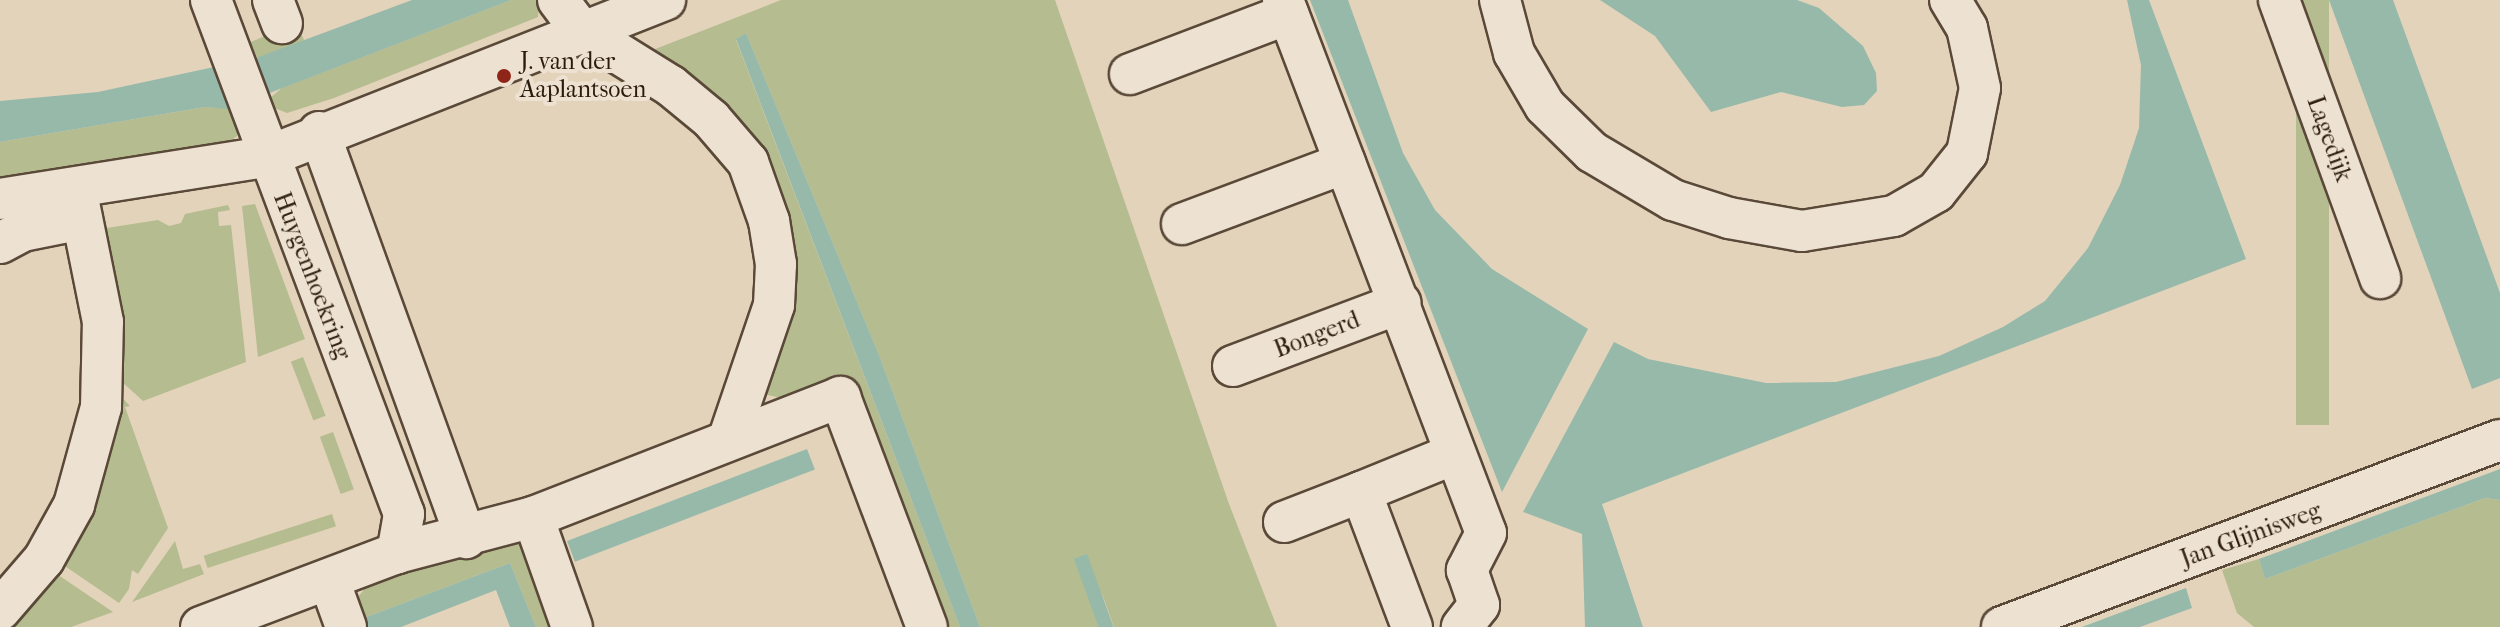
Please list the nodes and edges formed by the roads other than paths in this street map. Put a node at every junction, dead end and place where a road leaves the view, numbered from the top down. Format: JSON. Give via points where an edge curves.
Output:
{"nodes":[{"id":1,"x":211,"y":0,"type":"edge"},
{"id":2,"x":665,"y":0,"type":"edge"},
{"id":3,"x":1500,"y":0,"type":"edge"},
{"id":4,"x":1950,"y":0,"type":"edge"},
{"id":5,"x":2279,"y":0,"type":"edge"},
{"id":6,"x":1286,"y":7,"type":"edge"},
{"id":7,"x":570,"y":15,"type":"edge"},
{"id":8,"x":1130,"y":74,"type":"dead end"},
{"id":9,"x":319,"y":132,"type":"junction"},
{"id":10,"x":266,"y":157,"type":"junction"},
{"id":11,"x":1345,"y":163,"type":"junction"},
{"id":12,"x":0,"y":199,"type":"edge"},
{"id":13,"x":79,"y":203,"type":"junction"},
{"id":14,"x":1182,"y":224,"type":"dead end"},
{"id":15,"x":0,"y":243,"type":"edge"},
{"id":16,"x":2380,"y":278,"type":"dead end"},
{"id":17,"x":1401,"y":303,"type":"junction"},
{"id":18,"x":1233,"y":366,"type":"dead end"},
{"id":19,"x":728,"y":440,"type":"junction"},
{"id":20,"x":2500,"y":440,"type":"edge"},
{"id":21,"x":1454,"y":454,"type":"junction"},
{"id":22,"x":1361,"y":492,"type":"junction"},
{"id":23,"x":533,"y":517,"type":"junction"},
{"id":24,"x":1284,"y":522,"type":"dead end"},
{"id":25,"x":466,"y":538,"type":"junction"},
{"id":26,"x":397,"y":553,"type":"junction"},
{"id":27,"x":329,"y":580,"type":"junction"},
{"id":28,"x":0,"y":610,"type":"edge"},
{"id":29,"x":201,"y":627,"type":"edge"},
{"id":30,"x":346,"y":627,"type":"edge"},
{"id":31,"x":572,"y":627,"type":"edge"},
{"id":32,"x":927,"y":627,"type":"edge"},
{"id":33,"x":1412,"y":627,"type":"edge"},
{"id":34,"x":1462,"y":627,"type":"edge"},
{"id":35,"x":2002,"y":627,"type":"edge"}],
"edges":[{"from":1,"to":10,"type":"street","name":"Huygenhoekring"},
{"from":2,"to":7,"type":"street"},
{"from":3,"to":4,"type":"street","via":[[1514,53],[1545,106],[1592,152],[1673,200],[1729,218],[1802,231],[1894,216],[1936,192],[1967,153],[1980,88],[1967,28]]},
{"from":5,"to":16,"type":"street","name":"Lagedijk"},
{"from":6,"to":8,"type":"street"},
{"from":6,"to":11,"type":"street"},
{"from":7,"to":9,"type":"street"},
{"from":7,"to":19,"type":"street","via":[[711,119],[748,162],[769,221],[776,264],[774,305]]},
{"from":9,"to":10,"type":"street"},
{"from":9,"to":25,"type":"street"},
{"from":10,"to":13,"type":"street"},
{"from":10,"to":26,"type":"street","name":"Huygenhoekring","via":[[404,514]]},
{"from":11,"to":14,"type":"street"},
{"from":11,"to":17,"type":"street"},
{"from":12,"to":13,"type":"street"},
{"from":13,"to":15,"type":"street"},
{"from":13,"to":28,"type":"street","via":[[103,322],[101,407],[74,505],[44,559]]},
{"from":17,"to":18,"type":"street","name":"Bongerd"},
{"from":17,"to":21,"type":"street"},
{"from":19,"to":23,"type":"street"},
{"from":19,"to":32,"type":"street","via":[[840,397]]},
{"from":20,"to":35,"type":"street","name":"Jan Glijnisweg"},
{"from":21,"to":22,"type":"street"},
{"from":21,"to":34,"type":"street","via":[[1486,533],[1467,570],[1479,605]]},
{"from":22,"to":24,"type":"street"},
{"from":22,"to":33,"type":"street"},
{"from":23,"to":25,"type":"street"},
{"from":23,"to":31,"type":"street"},
{"from":25,"to":26,"type":"street"},
{"from":26,"to":27,"type":"street"},
{"from":27,"to":29,"type":"street"},
{"from":27,"to":30,"type":"street"}]}
